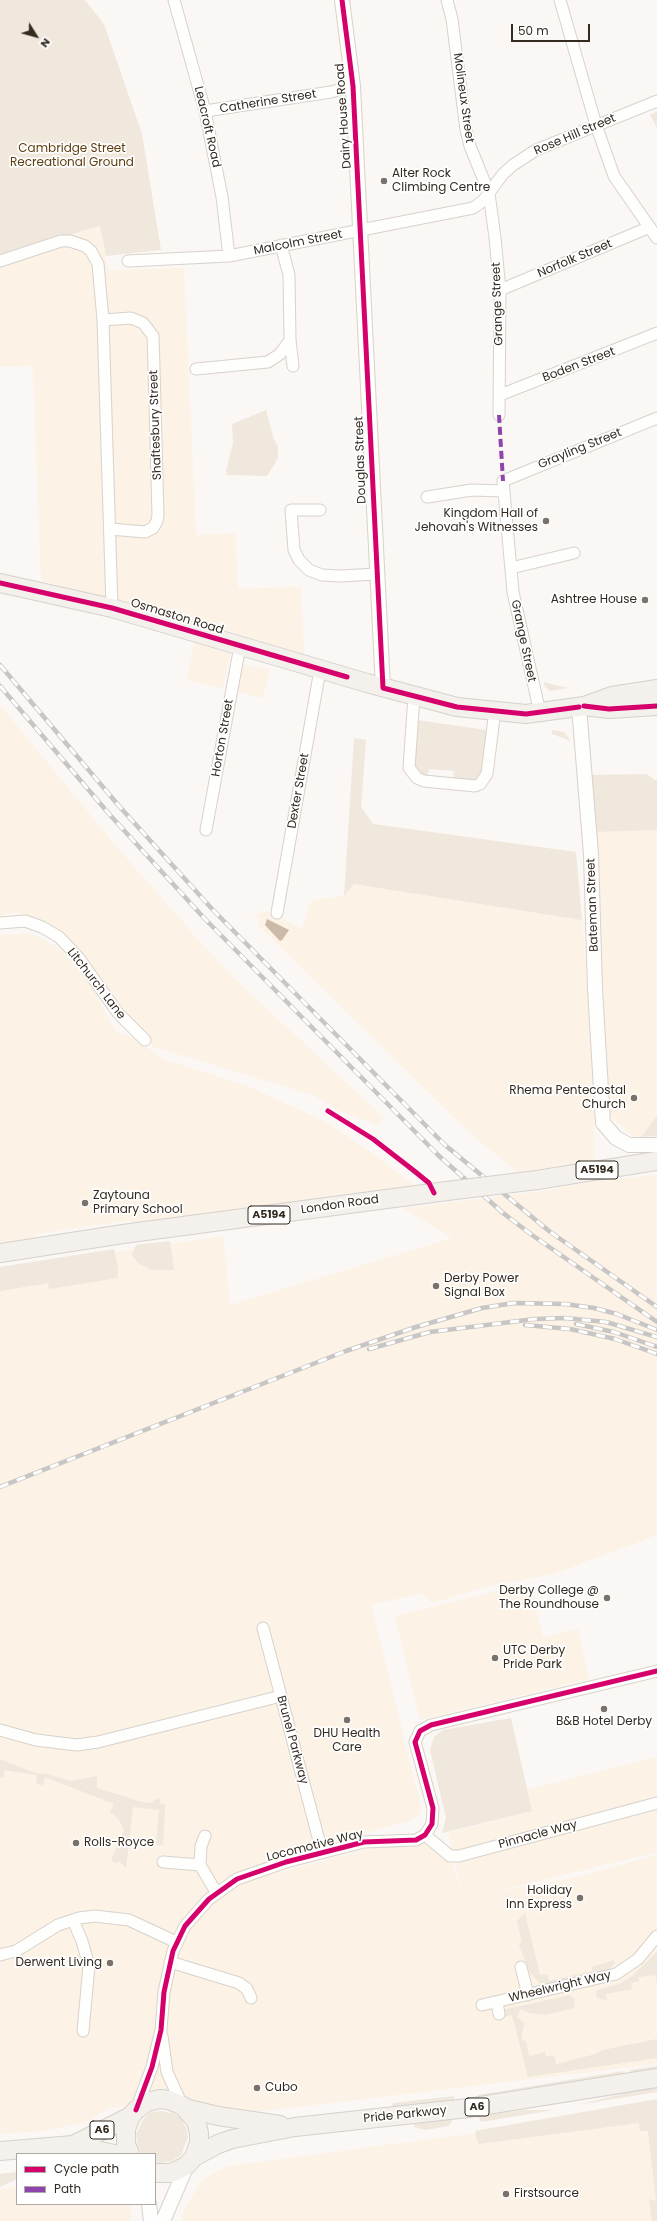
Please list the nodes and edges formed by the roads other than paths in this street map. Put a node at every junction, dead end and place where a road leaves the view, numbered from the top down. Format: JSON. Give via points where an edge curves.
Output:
{"nodes":[{"id":1,"x":174,"y":0,"type":"edge"},
{"id":2,"x":342,"y":0,"type":"edge"},
{"id":3,"x":447,"y":0,"type":"edge"},
{"id":4,"x":560,"y":0,"type":"edge"},
{"id":5,"x":353,"y":86,"type":"junction"},
{"id":6,"x":657,"y":101,"type":"edge"},
{"id":7,"x":205,"y":111,"type":"junction"},
{"id":8,"x":596,"y":125,"type":"junction"},
{"id":9,"x":489,"y":193,"type":"junction"},
{"id":10,"x":465,"y":210,"type":"joint"},
{"id":11,"x":650,"y":227,"type":"junction"},
{"id":12,"x":361,"y":231,"type":"junction"},
{"id":13,"x":657,"y":238,"type":"edge"},
{"id":14,"x":281,"y":245,"type":"junction"},
{"id":15,"x":229,"y":256,"type":"junction"},
{"id":16,"x":0,"y":261,"type":"edge"},
{"id":17,"x":128,"y":261,"type":"dead end"},
{"id":18,"x":500,"y":290,"type":"junction"},
{"id":19,"x":103,"y":320,"type":"junction"},
{"id":20,"x":657,"y":333,"type":"edge"},
{"id":21,"x":290,"y":340,"type":"junction"},
{"id":22,"x":293,"y":366,"type":"dead end"},
{"id":23,"x":196,"y":369,"type":"dead end"},
{"id":24,"x":500,"y":395,"type":"junction"},
{"id":25,"x":499,"y":415,"type":"dead end"},
{"id":26,"x":657,"y":418,"type":"edge"},
{"id":27,"x":503,"y":486,"type":"junction"},
{"id":28,"x":427,"y":497,"type":"dead end"},
{"id":29,"x":320,"y":510,"type":"dead end"},
{"id":30,"x":110,"y":529,"type":"junction"},
{"id":31,"x":574,"y":553,"type":"dead end"},
{"id":32,"x":511,"y":568,"type":"junction"},
{"id":33,"x":376,"y":574,"type":"junction"},
{"id":34,"x":0,"y":583,"type":"edge"},
{"id":35,"x":112,"y":608,"type":"junction"},
{"id":36,"x":240,"y":646,"type":"junction"},
{"id":37,"x":320,"y":670,"type":"junction"},
{"id":38,"x":383,"y":688,"type":"junction"},
{"id":39,"x":657,"y":689,"type":"edge"},
{"id":40,"x":414,"y":696,"type":"junction"},
{"id":41,"x":581,"y":706,"type":"junction"},
{"id":42,"x":657,"y":706,"type":"edge"},
{"id":43,"x":495,"y":710,"type":"junction"},
{"id":44,"x":540,"y":713,"type":"junction"},
{"id":45,"x":206,"y":830,"type":"dead end"},
{"id":46,"x":277,"y":913,"type":"dead end"},
{"id":47,"x":0,"y":923,"type":"edge"},
{"id":48,"x":145,"y":1040,"type":"dead end"},
{"id":49,"x":657,"y":1145,"type":"edge"},
{"id":50,"x":657,"y":1161,"type":"edge"},
{"id":51,"x":0,"y":1254,"type":"edge"},
{"id":52,"x":263,"y":1628,"type":"dead end"},
{"id":53,"x":657,"y":1671,"type":"edge"},
{"id":54,"x":281,"y":1696,"type":"junction"},
{"id":55,"x":0,"y":1730,"type":"edge"},
{"id":56,"x":657,"y":1803,"type":"edge"},
{"id":57,"x":425,"y":1835,"type":"junction"},
{"id":58,"x":205,"y":1836,"type":"dead end"},
{"id":59,"x":322,"y":1852,"type":"junction"},
{"id":60,"x":163,"y":1862,"type":"dead end"},
{"id":61,"x":200,"y":1865,"type":"junction"},
{"id":62,"x":216,"y":1892,"type":"junction"},
{"id":63,"x":73,"y":1920,"type":"junction"},
{"id":64,"x":657,"y":1936,"type":"edge"},
{"id":65,"x":176,"y":1942,"type":"junction"},
{"id":66,"x":0,"y":1954,"type":"edge"},
{"id":67,"x":170,"y":1962,"type":"junction"},
{"id":68,"x":521,"y":1967,"type":"dead end"},
{"id":69,"x":528,"y":1995,"type":"junction"},
{"id":70,"x":251,"y":1998,"type":"dead end"},
{"id":71,"x":497,"y":2002,"type":"junction"},
{"id":72,"x":482,"y":2005,"type":"dead end"},
{"id":73,"x":499,"y":2014,"type":"dead end"},
{"id":74,"x":161,"y":2030,"type":"junction"},
{"id":75,"x":83,"y":2031,"type":"dead end"},
{"id":76,"x":657,"y":2078,"type":"edge"},
{"id":77,"x":184,"y":2107,"type":"junction"},
{"id":78,"x":133,"y":2113,"type":"junction"},
{"id":79,"x":295,"y":2127,"type":"junction"},
{"id":80,"x":73,"y":2145,"type":"junction"},
{"id":81,"x":0,"y":2151,"type":"edge"},
{"id":82,"x":109,"y":2153,"type":"edge"},
{"id":83,"x":130,"y":2153,"type":"edge"},
{"id":84,"x":190,"y":2161,"type":"junction"},
{"id":85,"x":156,"y":2173,"type":"edge"},
{"id":86,"x":149,"y":2205,"type":"edge"},
{"id":87,"x":151,"y":2221,"type":"edge"},
{"id":88,"x":163,"y":2221,"type":"edge"}],
"edges":[{"from":1,"to":7,"type":"street","name":"Leacroft Road"},
{"from":2,"to":5,"type":"street","name":"Dairy House Road"},
{"from":3,"to":9,"type":"street","name":"Molineux Street","via":[[452,19],[466,130]]},
{"from":4,"to":8,"type":"street"},
{"from":5,"to":7,"type":"street","name":"Catherine Street","via":[[332,92]]},
{"from":5,"to":12,"type":"street","name":"Dairy House Road"},
{"from":6,"to":8,"type":"street","name":"Rose Hill Street"},
{"from":7,"to":15,"type":"street","name":"Leacroft Road","via":[[222,197]]},
{"from":8,"to":9,"type":"street","name":"Rose Hill Street","via":[[536,150],[503,174]]},
{"from":8,"to":11,"type":"street","via":[[614,176]]},
{"from":9,"to":10,"type":"street","name":"Rose Hill Street","via":[[478,206]]},
{"from":9,"to":18,"type":"street","name":"Grange Street"},
{"from":10,"to":12,"type":"street","name":"Malcolm Street"},
{"from":11,"to":13,"type":"street"},
{"from":11,"to":18,"type":"street","name":"Norfolk Street"},
{"from":12,"to":14,"type":"street","name":"Malcolm Street"},
{"from":12,"to":33,"type":"street","name":"Douglas Street"},
{"from":14,"to":15,"type":"street","name":"Malcolm Street"},
{"from":14,"to":21,"type":"street","via":[[289,275]]},
{"from":15,"to":17,"type":"street","name":"Malcolm Street"},
{"from":16,"to":19,"type":"street","via":[[61,241],[84,246],[92,251],[98,264]]},
{"from":18,"to":24,"type":"street","name":"Grange Street"},
{"from":19,"to":30,"type":"street"},
{"from":19,"to":30,"type":"street","name":"Shaftesbury Street","via":[[131,318],[143,323],[152,336],[154,368],[158,515],[153,528],[145,532]]},
{"from":20,"to":24,"type":"street","name":"Boden Street"},
{"from":21,"to":22,"type":"street"},
{"from":21,"to":23,"type":"street","via":[[280,354],[268,362]]},
{"from":24,"to":25,"type":"street","name":"Grange Street"},
{"from":26,"to":27,"type":"street","name":"Grayling Street"},
{"from":27,"to":28,"type":"street"},
{"from":27,"to":32,"type":"street","name":"Grange Street"},
{"from":29,"to":33,"type":"street","via":[[291,510],[294,550],[300,560],[309,570],[322,575]]},
{"from":30,"to":35,"type":"street"},
{"from":31,"to":32,"type":"street"},
{"from":32,"to":44,"type":"street","name":"Grange Street","via":[[513,592]]},
{"from":33,"to":38,"type":"street","name":"Douglas Street"},
{"from":34,"to":35,"type":"main road","name":"Osmaston Road"},
{"from":35,"to":36,"type":"main road","name":"Osmaston Road"},
{"from":36,"to":37,"type":"main road","name":"Osmaston Road"},
{"from":36,"to":45,"type":"street","name":"Horton Street"},
{"from":37,"to":38,"type":"main road","name":"Osmaston Road"},
{"from":37,"to":46,"type":"street","name":"Dexter Street"},
{"from":38,"to":40,"type":"main road","name":"Osmaston Road"},
{"from":39,"to":41,"type":"main road","name":"Osmaston Road","via":[[612,696]]},
{"from":40,"to":43,"type":"main road","name":"Osmaston Road","via":[[457,707]]},
{"from":40,"to":43,"type":"street","via":[[409,768],[417,778],[424,781],[475,786],[480,784],[487,774]]},
{"from":41,"to":42,"type":"main road","name":"Osmaston Road","via":[[609,710]]},
{"from":41,"to":44,"type":"main road","name":"Osmaston Road"},
{"from":41,"to":49,"type":"street","name":"Bateman Street","via":[[591,854],[595,989],[603,1123],[616,1138],[629,1145]]},
{"from":43,"to":44,"type":"main road","name":"Osmaston Road"},
{"from":47,"to":48,"type":"street","name":"Litchurch Lane","via":[[25,922],[42,927],[59,937],[78,957],[118,1013]]},
{"from":50,"to":51,"type":"main road","name":"London Road","number":"A5194","bridge":true,"via":[[537,1180],[123,1234]]},
{"from":52,"to":54,"type":"street","name":"Brunel Parkway"},
{"from":53,"to":57,"type":"street","via":[[431,1725],[420,1731],[415,1742],[433,1808],[432,1824]]},
{"from":54,"to":55,"type":"street","via":[[77,1745],[36,1740]]},
{"from":54,"to":59,"type":"street","name":"Brunel Parkway"},
{"from":56,"to":57,"type":"street","name":"Pinnacle Way","via":[[459,1856],[450,1856]]},
{"from":57,"to":59,"type":"street","name":"Locomotive Way","via":[[416,1840],[364,1842]]},
{"from":58,"to":61,"type":"street","via":[[201,1846]]},
{"from":59,"to":62,"type":"street","name":"Locomotive Way","via":[[248,1874]]},
{"from":60,"to":61,"type":"street"},
{"from":61,"to":62,"type":"street"},
{"from":62,"to":65,"type":"street","name":"Locomotive Way","via":[[196,1912]]},
{"from":63,"to":65,"type":"street","via":[[95,1916],[119,1918]]},
{"from":63,"to":66,"type":"street","via":[[50,1930],[16,1951]]},
{"from":63,"to":75,"type":"street","via":[[89,1966]]},
{"from":64,"to":69,"type":"street","name":"Wheelwright Way","via":[[638,1959],[616,1974]]},
{"from":65,"to":67,"type":"street","name":"Locomotive Way"},
{"from":67,"to":70,"type":"street","via":[[239,1983],[247,1989]]},
{"from":67,"to":74,"type":"street","name":"Locomotive Way"},
{"from":68,"to":69,"type":"street"},
{"from":69,"to":71,"type":"street","name":"Wheelwright Way"},
{"from":71,"to":72,"type":"street","name":"Wheelwright Way"},
{"from":71,"to":73,"type":"street","name":"Wheelwright Way"},
{"from":74,"to":77,"type":"street","name":"Locomotive Way","via":[[167,2072]]},
{"from":74,"to":78,"type":"street","name":"Locomotive Way","via":[[152,2067]]},
{"from":76,"to":79,"type":"main road","name":"Pride Parkway","number":"A6","via":[[468,2108]]},
{"from":77,"to":78,"type":"main road","number":"A6","via":[[160,2099],[147,2102]]},
{"from":77,"to":79,"type":"main road","name":"Pride Parkway","number":"A6","via":[[218,2116]]},
{"from":77,"to":84,"type":"main road","via":[[196,2121],[199,2133],[199,2143]]},
{"from":78,"to":80,"type":"main road","number":"A6"},
{"from":78,"to":83,"type":"main road","number":"A6","via":[[125,2138]]},
{"from":79,"to":84,"type":"main road","name":"Pride Parkway","number":"A6","via":[[232,2139],[218,2144]]},
{"from":80,"to":81,"type":"main road","number":"A6"},
{"from":80,"to":82,"type":"main road","number":"A6"},
{"from":84,"to":85,"type":"main road","number":"A6","via":[[170,2173]]},
{"from":84,"to":88,"type":"street"},
{"from":86,"to":87,"type":"street"}]}
